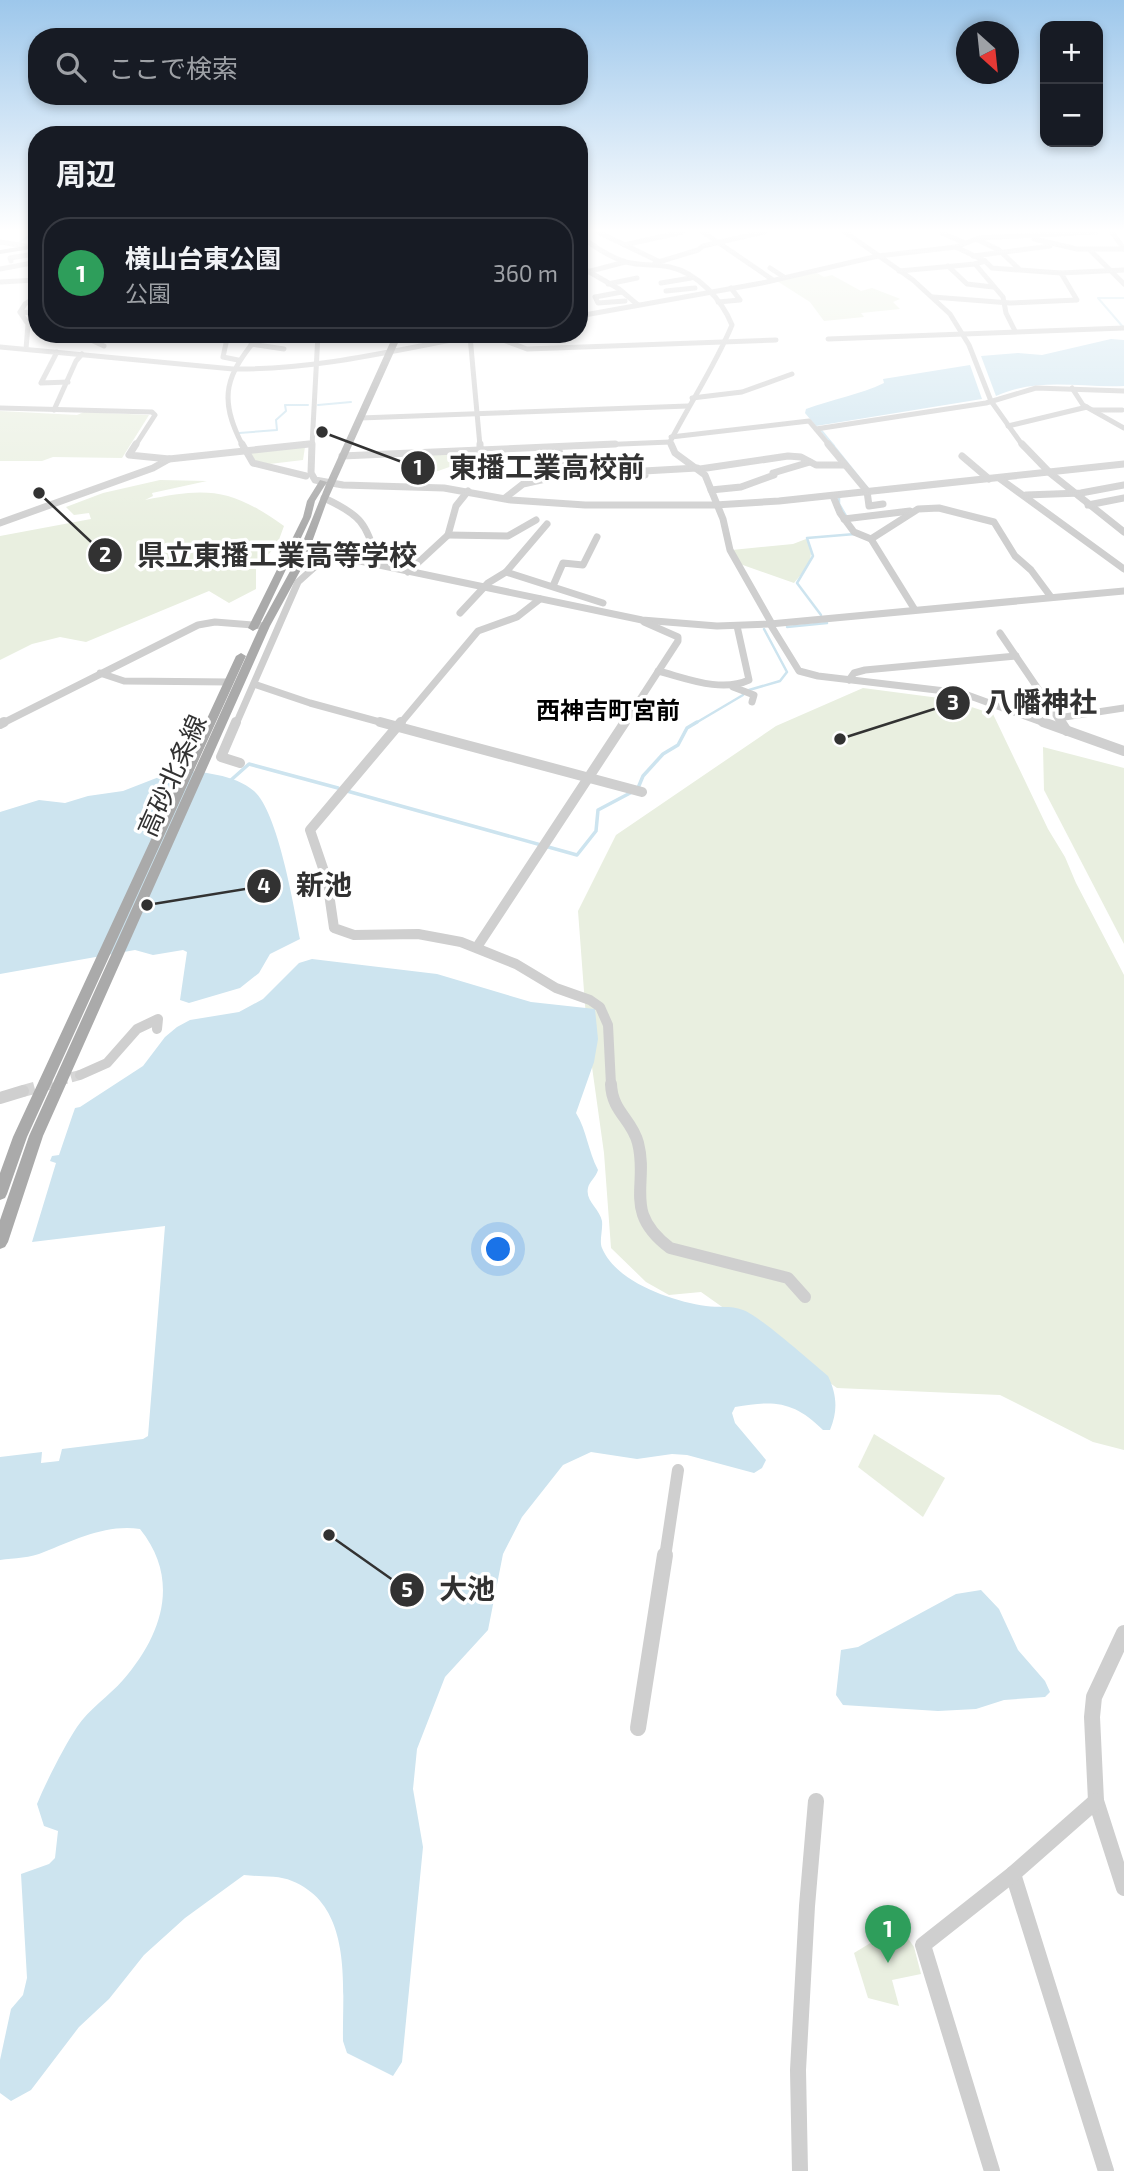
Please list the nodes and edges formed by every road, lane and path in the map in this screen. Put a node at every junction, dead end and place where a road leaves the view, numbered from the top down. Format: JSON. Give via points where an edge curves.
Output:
{"nodes":[{"id":1,"x":28,"y":333,"type":"edge"},
{"id":2,"x":729,"y":333,"type":"edge"},
{"id":3,"x":955,"y":333,"type":"edge"},
{"id":4,"x":963,"y":333,"type":"edge"},
{"id":5,"x":828,"y":338,"type":"dead end"},
{"id":6,"x":776,"y":340,"type":"dead end"},
{"id":7,"x":726,"y":342,"type":"junction"},
{"id":8,"x":97,"y":343,"type":"edge"},
{"id":9,"x":226,"y":343,"type":"edge"},
{"id":10,"x":317,"y":343,"type":"edge"},
{"id":11,"x":385,"y":343,"type":"edge"},
{"id":12,"x":394,"y":343,"type":"edge"},
{"id":13,"x":433,"y":343,"type":"edge"},
{"id":14,"x":471,"y":343,"type":"edge"},
{"id":15,"x":510,"y":343,"type":"edge"},
{"id":16,"x":254,"y":344,"type":"joint"},
{"id":17,"x":104,"y":346,"type":"dead end"},
{"id":18,"x":0,"y":347,"type":"edge"},
{"id":19,"x":26,"y":349,"type":"junction"},
{"id":20,"x":284,"y":349,"type":"dead end"},
{"id":21,"x":391,"y":351,"type":"junction"},
{"id":22,"x":57,"y":352,"type":"junction"},
{"id":23,"x":380,"y":353,"type":"junction"},
{"id":24,"x":82,"y":354,"type":"junction"},
{"id":25,"x":238,"y":360,"type":"junction"},
{"id":26,"x":316,"y":365,"type":"junction"},
{"id":27,"x":233,"y":369,"type":"junction"},
{"id":28,"x":793,"y":374,"type":"dead end"},
{"id":29,"x":68,"y":382,"type":"junction"},
{"id":30,"x":1072,"y":388,"type":"junction"},
{"id":31,"x":1124,"y":391,"type":"edge"},
{"id":32,"x":692,"y":397,"type":"junction"},
{"id":33,"x":991,"y":402,"type":"junction"},
{"id":34,"x":688,"y":406,"type":"junction"},
{"id":35,"x":0,"y":408,"type":"edge"},
{"id":36,"x":1090,"y":409,"type":"junction"},
{"id":37,"x":54,"y":410,"type":"junction"},
{"id":38,"x":1122,"y":410,"type":"dead end"},
{"id":39,"x":477,"y":414,"type":"junction"},
{"id":40,"x":360,"y":418,"type":"junction"},
{"id":41,"x":1008,"y":426,"type":"junction"},
{"id":42,"x":1124,"y":428,"type":"edge"},
{"id":43,"x":818,"y":429,"type":"junction"},
{"id":44,"x":671,"y":439,"type":"junction"},
{"id":45,"x":312,"y":444,"type":"junction"},
{"id":46,"x":558,"y":447,"type":"junction"},
{"id":47,"x":480,"y":450,"type":"junction"},
{"id":48,"x":245,"y":451,"type":"junction"},
{"id":49,"x":342,"y":456,"type":"junction"},
{"id":50,"x":962,"y":456,"type":"dead end"},
{"id":51,"x":169,"y":459,"type":"junction"},
{"id":52,"x":718,"y":462,"type":"dead end"},
{"id":53,"x":810,"y":462,"type":"junction"},
{"id":54,"x":1124,"y":464,"type":"edge"},
{"id":55,"x":845,"y":465,"type":"junction"},
{"id":56,"x":726,"y":466,"type":"junction"},
{"id":57,"x":698,"y":469,"type":"junction"},
{"id":58,"x":1051,"y":472,"type":"junction"},
{"id":59,"x":306,"y":476,"type":"dead end"},
{"id":60,"x":623,"y":478,"type":"dead end"},
{"id":61,"x":999,"y":478,"type":"junction"},
{"id":62,"x":989,"y":479,"type":"junction"},
{"id":63,"x":328,"y":482,"type":"junction"},
{"id":64,"x":1124,"y":485,"type":"edge"},
{"id":65,"x":711,"y":490,"type":"junction"},
{"id":66,"x":468,"y":491,"type":"junction"},
{"id":67,"x":867,"y":491,"type":"junction"},
{"id":68,"x":1074,"y":493,"type":"junction"},
{"id":69,"x":837,"y":495,"type":"junction"},
{"id":70,"x":1026,"y":495,"type":"junction"},
{"id":71,"x":324,"y":498,"type":"junction"},
{"id":72,"x":505,"y":498,"type":"junction"},
{"id":73,"x":1124,"y":498,"type":"edge"},
{"id":74,"x":883,"y":504,"type":"dead end"},
{"id":75,"x":715,"y":505,"type":"junction"},
{"id":76,"x":1088,"y":505,"type":"junction"},
{"id":77,"x":912,"y":511,"type":"junction"},
{"id":78,"x":847,"y":519,"type":"junction"},
{"id":79,"x":536,"y":520,"type":"dead end"},
{"id":80,"x":0,"y":523,"type":"edge"},
{"id":81,"x":547,"y":524,"type":"dead end"},
{"id":82,"x":1124,"y":532,"type":"edge"},
{"id":83,"x":448,"y":535,"type":"junction"},
{"id":84,"x":597,"y":537,"type":"dead end"},
{"id":85,"x":871,"y":540,"type":"junction"},
{"id":86,"x":293,"y":547,"type":"junction"},
{"id":87,"x":305,"y":550,"type":"junction"},
{"id":88,"x":340,"y":558,"type":"junction"},
{"id":89,"x":379,"y":565,"type":"junction"},
{"id":90,"x":1124,"y":569,"type":"edge"},
{"id":91,"x":408,"y":572,"type":"junction"},
{"id":92,"x":506,"y":572,"type":"junction"},
{"id":93,"x":553,"y":586,"type":"junction"},
{"id":94,"x":485,"y":588,"type":"junction"},
{"id":95,"x":1124,"y":591,"type":"edge"},
{"id":96,"x":1051,"y":597,"type":"junction"},
{"id":97,"x":540,"y":599,"type":"junction"},
{"id":98,"x":603,"y":603,"type":"dead end"},
{"id":99,"x":915,"y":610,"type":"junction"},
{"id":100,"x":460,"y":613,"type":"dead end"},
{"id":101,"x":642,"y":620,"type":"junction"},
{"id":102,"x":771,"y":624,"type":"junction"},
{"id":103,"x":260,"y":625,"type":"junction"},
{"id":104,"x":737,"y":626,"type":"junction"},
{"id":105,"x":1000,"y":633,"type":"dead end"},
{"id":106,"x":1016,"y":656,"type":"junction"},
{"id":107,"x":658,"y":671,"type":"junction"},
{"id":108,"x":799,"y":671,"type":"junction"},
{"id":109,"x":100,"y":673,"type":"junction"},
{"id":110,"x":849,"y":680,"type":"junction"},
{"id":111,"x":803,"y":681,"type":"dead end"},
{"id":112,"x":229,"y":682,"type":"junction"},
{"id":113,"x":254,"y":684,"type":"junction"},
{"id":114,"x":733,"y":687,"type":"junction"},
{"id":115,"x":755,"y":698,"type":"dead end"},
{"id":116,"x":1124,"y":708,"type":"edge"},
{"id":117,"x":1058,"y":718,"type":"junction"},
{"id":118,"x":0,"y":724,"type":"edge"},
{"id":119,"x":398,"y":725,"type":"junction"},
{"id":120,"x":1067,"y":732,"type":"junction"},
{"id":121,"x":1124,"y":751,"type":"edge"},
{"id":122,"x":240,"y":763,"type":"dead end"},
{"id":123,"x":197,"y":764,"type":"junction"},
{"id":124,"x":588,"y":776,"type":"junction"},
{"id":125,"x":638,"y":789,"type":"dead end"},
{"id":126,"x":477,"y":947,"type":"junction"},
{"id":127,"x":105,"y":967,"type":"junction"},
{"id":128,"x":157,"y":1029,"type":"dead end"},
{"id":129,"x":80,"y":1075,"type":"tunnel mouth"},
{"id":130,"x":23,"y":1091,"type":"tunnel mouth"},
{"id":131,"x":0,"y":1098,"type":"edge"},
{"id":132,"x":0,"y":1194,"type":"edge"},
{"id":133,"x":0,"y":1242,"type":"edge"},
{"id":134,"x":805,"y":1297,"type":"dead end"},
{"id":135,"x":678,"y":1470,"type":"dead end"},
{"id":136,"x":1124,"y":1633,"type":"edge"},
{"id":137,"x":638,"y":1728,"type":"dead end"},
{"id":138,"x":816,"y":1801,"type":"dead end"},
{"id":139,"x":1096,"y":1801,"type":"junction"},
{"id":140,"x":1013,"y":1874,"type":"junction"},
{"id":141,"x":1124,"y":1888,"type":"edge"},
{"id":142,"x":800,"y":2171,"type":"edge"},
{"id":143,"x":992,"y":2171,"type":"edge"},
{"id":144,"x":1106,"y":2171,"type":"edge"}],
"edges":[{"from":1,"to":19,"type":"street"},
{"from":2,"to":7,"type":"street"},
{"from":3,"to":5,"type":"street"},
{"from":4,"to":33,"type":"street"},
{"from":6,"to":7,"type":"street"},
{"from":7,"to":15,"type":"street","via":[[527,349]]},
{"from":7,"to":32,"type":"street"},
{"from":8,"to":17,"type":"street"},
{"from":9,"to":25,"type":"street","via":[[223,357]]},
{"from":10,"to":26,"type":"street"},
{"from":11,"to":23,"type":"main road","name":"高砂北条線"},
{"from":12,"to":21,"type":"main road","name":"高砂北条線"},
{"from":13,"to":21,"type":"street"},
{"from":14,"to":39,"type":"street"},
{"from":16,"to":20,"type":"street"},
{"from":16,"to":25,"type":"street"},
{"from":18,"to":19,"type":"street"},
{"from":19,"to":22,"type":"street"},
{"from":21,"to":23,"type":"street"},
{"from":21,"to":40,"type":"main road","name":"高砂北条線"},
{"from":22,"to":24,"type":"street"},
{"from":22,"to":29,"type":"street","via":[[41,383]]},
{"from":23,"to":26,"type":"street"},
{"from":23,"to":63,"type":"main road","name":"高砂北条線"},
{"from":24,"to":27,"type":"street"},
{"from":24,"to":29,"type":"street"},
{"from":25,"to":27,"type":"street"},
{"from":26,"to":27,"type":"street"},
{"from":26,"to":45,"type":"street"},
{"from":27,"to":48,"type":"street","via":[[225,387],[226,407]]},
{"from":28,"to":32,"type":"street","via":[[742,391]]},
{"from":29,"to":37,"type":"street"},
{"from":30,"to":31,"type":"street"},
{"from":30,"to":33,"type":"street","via":[[1023,390]]},
{"from":30,"to":36,"type":"street"},
{"from":32,"to":34,"type":"street"},
{"from":33,"to":41,"type":"street"},
{"from":33,"to":43,"type":"street"},
{"from":34,"to":39,"type":"street"},
{"from":34,"to":44,"type":"street"},
{"from":35,"to":37,"type":"street"},
{"from":36,"to":38,"type":"street"},
{"from":36,"to":41,"type":"street"},
{"from":36,"to":42,"type":"street"},
{"from":37,"to":51,"type":"street","via":[[152,412],[155,415],[129,455]]},
{"from":39,"to":40,"type":"street"},
{"from":39,"to":47,"type":"street"},
{"from":40,"to":49,"type":"main road","name":"高砂北条線"},
{"from":41,"to":58,"type":"street"},
{"from":43,"to":44,"type":"street","via":[[809,421]]},
{"from":43,"to":55,"type":"street"},
{"from":44,"to":46,"type":"street"},
{"from":44,"to":57,"type":"street","via":[[674,453]]},
{"from":45,"to":48,"type":"street"},
{"from":45,"to":63,"type":"street","via":[[311,477]]},
{"from":46,"to":47,"type":"street"},
{"from":46,"to":72,"type":"street","via":[[568,461],[538,463],[550,478],[523,484]]},
{"from":47,"to":49,"type":"street"},
{"from":48,"to":51,"type":"street"},
{"from":48,"to":59,"type":"street","via":[[256,465]]},
{"from":49,"to":63,"type":"main road","name":"高砂北条線"},
{"from":50,"to":62,"type":"street"},
{"from":51,"to":80,"type":"street"},
{"from":52,"to":56,"type":"street"},
{"from":53,"to":55,"type":"street"},
{"from":53,"to":56,"type":"street","via":[[788,456]]},
{"from":53,"to":65,"type":"street","via":[[750,484]]},
{"from":54,"to":58,"type":"street"},
{"from":55,"to":67,"type":"street"},
{"from":56,"to":57,"type":"street"},
{"from":57,"to":60,"type":"street","via":[[644,471],[645,475]]},
{"from":57,"to":65,"type":"street"},
{"from":58,"to":61,"type":"street"},
{"from":58,"to":68,"type":"street"},
{"from":61,"to":62,"type":"street"},
{"from":61,"to":70,"type":"street"},
{"from":62,"to":67,"type":"street"},
{"from":63,"to":66,"type":"street"},
{"from":63,"to":71,"type":"main road","name":"高砂北条線"},
{"from":63,"to":86,"type":"main road","name":"高砂北条線","via":[[311,502]]},
{"from":64,"to":68,"type":"street"},
{"from":65,"to":75,"type":"street"},
{"from":66,"to":72,"type":"street"},
{"from":66,"to":83,"type":"street","via":[[456,506]]},
{"from":67,"to":69,"type":"street"},
{"from":67,"to":74,"type":"street","via":[[869,506]]},
{"from":68,"to":70,"type":"street"},
{"from":68,"to":76,"type":"street"},
{"from":69,"to":75,"type":"street"},
{"from":69,"to":78,"type":"street"},
{"from":70,"to":90,"type":"street"},
{"from":71,"to":87,"type":"main road","name":"高砂北条線"},
{"from":71,"to":89,"type":"street","via":[[366,527]]},
{"from":72,"to":75,"type":"street","via":[[612,506]]},
{"from":73,"to":76,"type":"street"},
{"from":75,"to":102,"type":"street","via":[[730,550]]},
{"from":76,"to":82,"type":"street"},
{"from":77,"to":78,"type":"street"},
{"from":77,"to":85,"type":"street"},
{"from":77,"to":96,"type":"street","via":[[939,508],[994,522],[1015,556]]},
{"from":78,"to":85,"type":"street","via":[[856,534]]},
{"from":79,"to":83,"type":"street","via":[[508,536]]},
{"from":81,"to":92,"type":"street"},
{"from":83,"to":91,"type":"street"},
{"from":84,"to":93,"type":"street","via":[[583,565],[563,563]]},
{"from":85,"to":99,"type":"street"},
{"from":86,"to":87,"type":"street"},
{"from":86,"to":103,"type":"main road","name":"高砂北条線"},
{"from":87,"to":88,"type":"street"},
{"from":87,"to":103,"type":"main road","name":"高砂北条線"},
{"from":88,"to":89,"type":"street"},
{"from":88,"to":113,"type":"street","via":[[317,565],[298,582]]},
{"from":89,"to":91,"type":"street"},
{"from":91,"to":94,"type":"street"},
{"from":92,"to":93,"type":"street"},
{"from":92,"to":94,"type":"street"},
{"from":93,"to":98,"type":"street"},
{"from":94,"to":97,"type":"street"},
{"from":94,"to":100,"type":"street","via":[[467,601]]},
{"from":95,"to":96,"type":"street"},
{"from":96,"to":99,"type":"street"},
{"from":97,"to":101,"type":"street"},
{"from":97,"to":119,"type":"street","via":[[517,617],[478,631]]},
{"from":99,"to":102,"type":"street"},
{"from":101,"to":104,"type":"street"},
{"from":101,"to":107,"type":"street","via":[[678,637]]},
{"from":102,"to":104,"type":"street"},
{"from":102,"to":108,"type":"street"},
{"from":103,"to":109,"type":"street","via":[[198,625]]},
{"from":103,"to":112,"type":"main road","name":"高砂北条線"},
{"from":103,"to":123,"type":"main road","name":"高砂北条線"},
{"from":104,"to":114,"type":"street","via":[[749,680]]},
{"from":105,"to":106,"type":"street"},
{"from":106,"to":110,"type":"street","via":[[865,670]]},
{"from":106,"to":117,"type":"street"},
{"from":107,"to":114,"type":"street"},
{"from":107,"to":124,"type":"street"},
{"from":108,"to":110,"type":"street"},
{"from":108,"to":111,"type":"street"},
{"from":109,"to":112,"type":"street","via":[[124,681]]},
{"from":109,"to":118,"type":"street"},
{"from":110,"to":120,"type":"street","via":[[962,692]]},
{"from":112,"to":123,"type":"main road","name":"高砂北条線"},
{"from":113,"to":119,"type":"street","via":[[310,704]]},
{"from":113,"to":122,"type":"street","via":[[221,757]]},
{"from":114,"to":115,"type":"street"},
{"from":116,"to":117,"type":"street"},
{"from":117,"to":120,"type":"street"},
{"from":119,"to":124,"type":"street"},
{"from":119,"to":126,"type":"street","via":[[310,830],[327,880],[332,924],[338,931],[418,934]]},
{"from":120,"to":121,"type":"street"},
{"from":123,"to":127,"type":"main road","name":"高砂北条線"},
{"from":124,"to":125,"type":"street"},
{"from":124,"to":126,"type":"street"},
{"from":126,"to":134,"type":"street","via":[[556,988],[591,1000],[605,1014],[614,1106],[636,1137],[641,1207],[657,1240],[670,1248],[788,1278]]},
{"from":127,"to":132,"type":"main road","name":"高砂北条線","via":[[20,1137]]},
{"from":127,"to":133,"type":"main road","name":"高砂北条線","via":[[36,1136]]},
{"from":128,"to":129,"type":"street","via":[[158,1019],[148,1020],[113,1058]]},
{"from":130,"to":131,"type":"street"},
{"from":135,"to":137,"type":"street"},
{"from":136,"to":139,"type":"street","via":[[1094,1697]]},
{"from":138,"to":142,"type":"street","via":[[799,2060]]},
{"from":139,"to":140,"type":"street"},
{"from":139,"to":141,"type":"street"},
{"from":140,"to":143,"type":"street","via":[[923,1945]]},
{"from":140,"to":144,"type":"street"}]}
